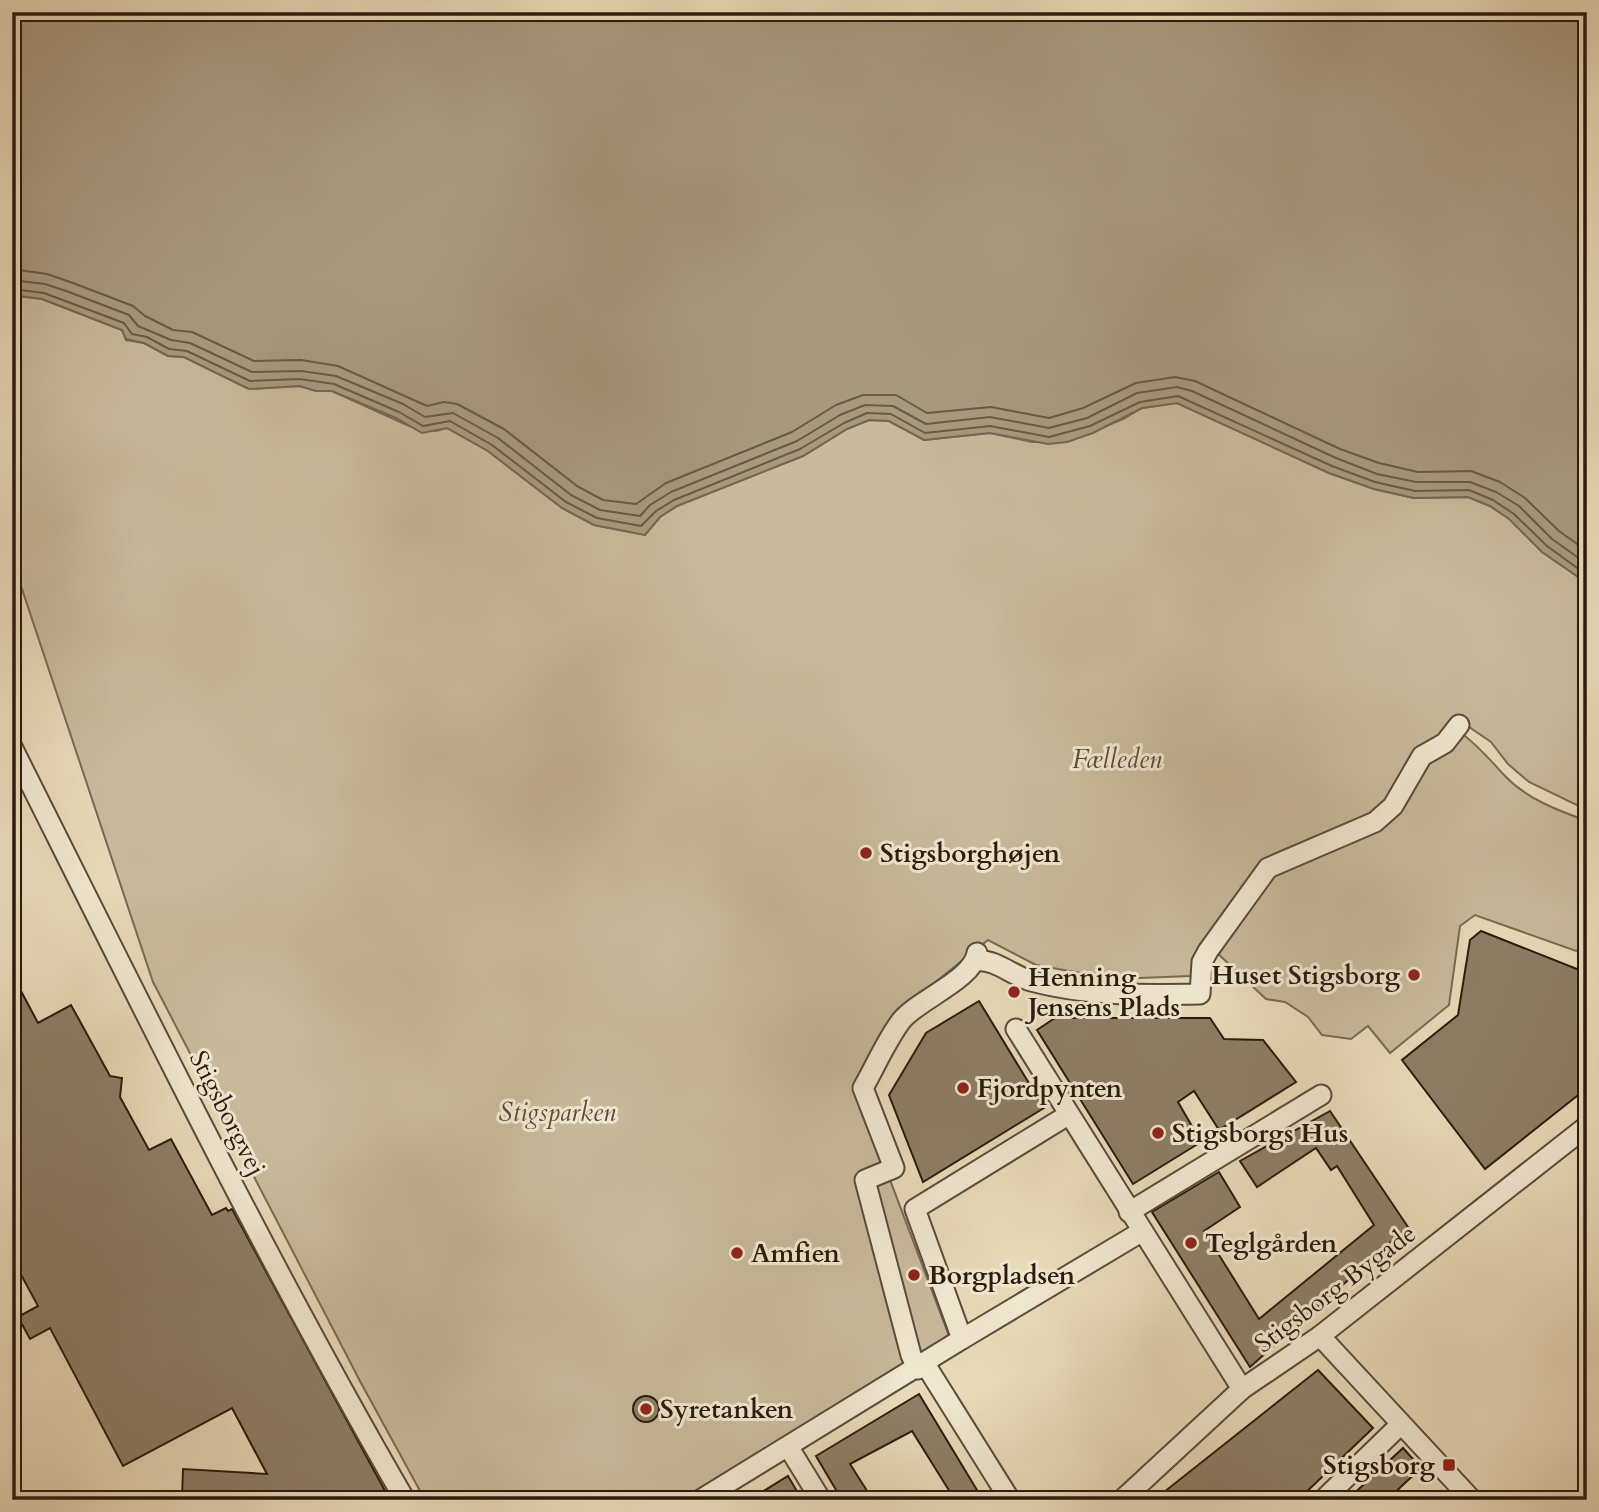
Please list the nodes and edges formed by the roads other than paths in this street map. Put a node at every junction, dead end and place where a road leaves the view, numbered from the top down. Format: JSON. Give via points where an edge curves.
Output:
{"nodes":[{"id":1,"x":1459,"y":724,"type":"dead end"},
{"id":2,"x":12,"y":747,"type":"edge"},
{"id":3,"x":1016,"y":1029,"type":"dead end"},
{"id":4,"x":1321,"y":1095,"type":"dead end"},
{"id":5,"x":1068,"y":1115,"type":"junction"},
{"id":6,"x":1587,"y":1126,"type":"edge"},
{"id":7,"x":1129,"y":1213,"type":"junction"},
{"id":8,"x":1141,"y":1232,"type":"junction"},
{"id":9,"x":1320,"y":1336,"type":"junction"},
{"id":10,"x":962,"y":1339,"type":"junction"},
{"id":11,"x":921,"y":1367,"type":"junction"},
{"id":12,"x":1242,"y":1389,"type":"junction"},
{"id":13,"x":1401,"y":1425,"type":"junction"},
{"id":14,"x":789,"y":1448,"type":"junction"},
{"id":15,"x":405,"y":1500,"type":"edge"},
{"id":16,"x":700,"y":1500,"type":"edge"},
{"id":17,"x":821,"y":1500,"type":"edge"},
{"id":18,"x":1010,"y":1500,"type":"edge"},
{"id":19,"x":1122,"y":1500,"type":"edge"},
{"id":20,"x":1323,"y":1500,"type":"edge"},
{"id":21,"x":1472,"y":1500,"type":"edge"}],
"edges":[{"from":1,"to":11,"type":"street","via":[[1445,743],[1422,756],[1393,806],[1375,822],[1268,868],[1202,962],[1200,994],[1112,995],[1028,980],[976,957],[901,1020],[863,1088],[894,1168],[865,1180],[911,1355]]},
{"from":2,"to":15,"type":"street","name":"Stigsborgvej","via":[[333,1373]]},
{"from":3,"to":5,"type":"street"},
{"from":4,"to":7,"type":"street"},
{"from":5,"to":7,"type":"street"},
{"from":5,"to":10,"type":"street","via":[[915,1209]]},
{"from":6,"to":9,"type":"street","name":"Stigsborg Bygade"},
{"from":7,"to":8,"type":"street"},
{"from":8,"to":10,"type":"street"},
{"from":8,"to":12,"type":"street"},
{"from":9,"to":12,"type":"street","name":"Stigsborg Bygade"},
{"from":9,"to":13,"type":"street"},
{"from":10,"to":11,"type":"street"},
{"from":11,"to":14,"type":"street"},
{"from":11,"to":18,"type":"street"},
{"from":12,"to":19,"type":"street","name":"Stigsborg Bygade"},
{"from":13,"to":20,"type":"street"},
{"from":13,"to":21,"type":"street"},
{"from":14,"to":16,"type":"street"},
{"from":14,"to":17,"type":"street"}]}
